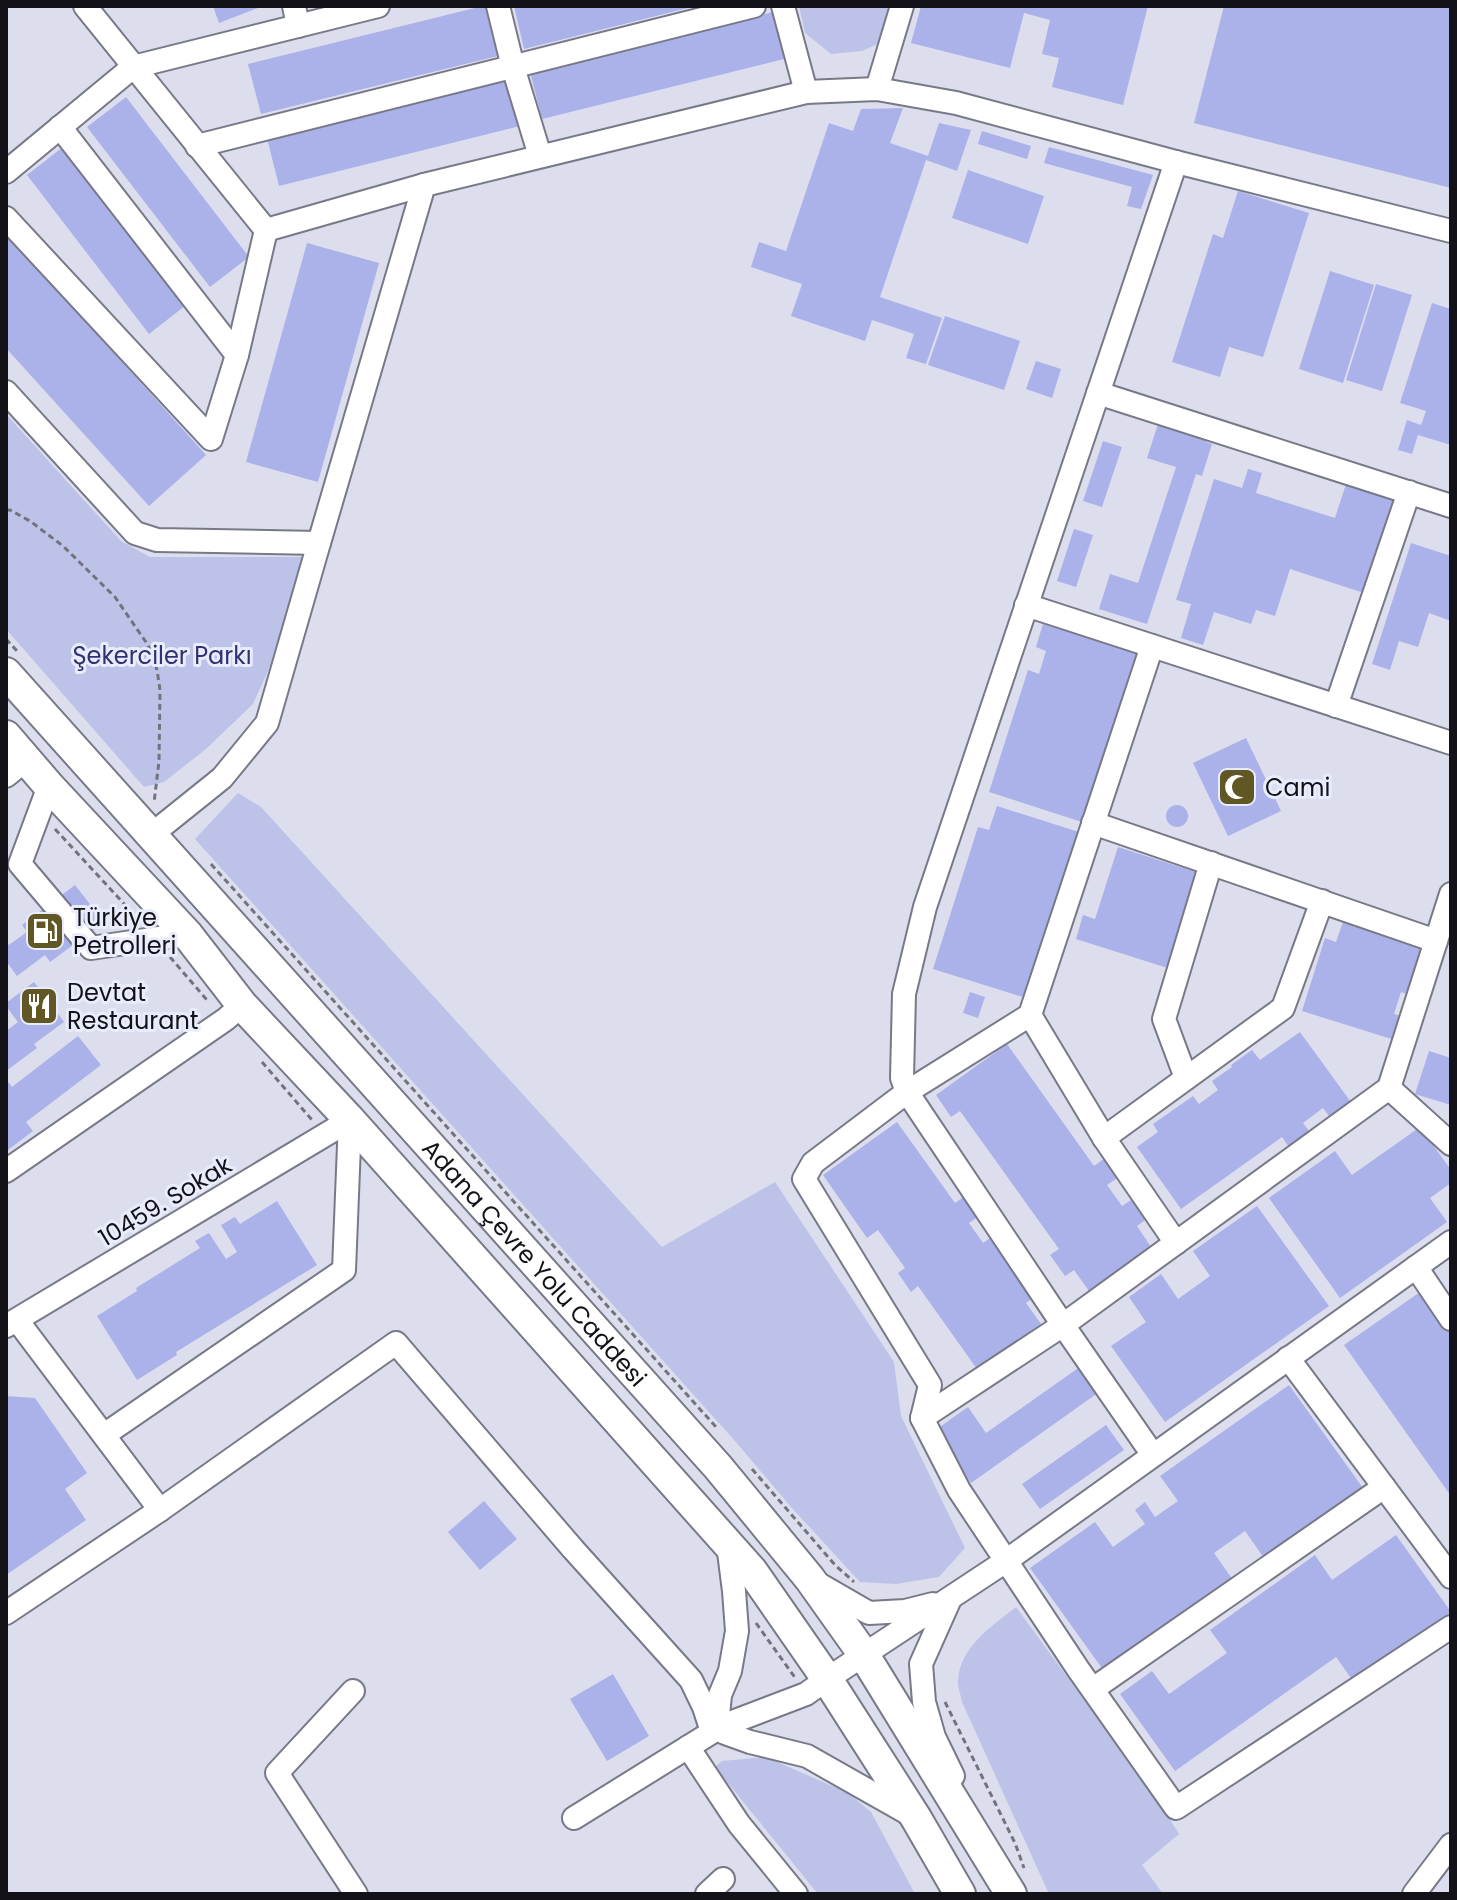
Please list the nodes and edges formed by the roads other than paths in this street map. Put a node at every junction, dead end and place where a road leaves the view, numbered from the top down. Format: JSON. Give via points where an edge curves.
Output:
{"nodes":[{"id":1,"x":378,"y":6,"type":"edge"},
{"id":2,"x":498,"y":6,"type":"edge"},
{"id":3,"x":754,"y":6,"type":"edge"},
{"id":4,"x":783,"y":6,"type":"edge"},
{"id":5,"x":902,"y":6,"type":"edge"},
{"id":6,"x":92,"y":8,"type":"edge"},
{"id":7,"x":296,"y":16,"type":"edge"},
{"id":8,"x":133,"y":67,"type":"junction"},
{"id":9,"x":513,"y":67,"type":"junction"},
{"id":10,"x":877,"y":89,"type":"junction"},
{"id":11,"x":806,"y":92,"type":"junction"},
{"id":12,"x":60,"y":127,"type":"junction"},
{"id":13,"x":197,"y":146,"type":"junction"},
{"id":14,"x":540,"y":156,"type":"junction"},
{"id":15,"x":1176,"y":162,"type":"junction"},
{"id":16,"x":6,"y":172,"type":"edge"},
{"id":17,"x":424,"y":185,"type":"junction"},
{"id":18,"x":6,"y":218,"type":"edge"},
{"id":19,"x":266,"y":230,"type":"junction"},
{"id":20,"x":1451,"y":231,"type":"edge"},
{"id":21,"x":237,"y":355,"type":"junction"},
{"id":22,"x":6,"y":392,"type":"edge"},
{"id":23,"x":1098,"y":393,"type":"junction"},
{"id":24,"x":1409,"y":492,"type":"junction"},
{"id":25,"x":1451,"y":506,"type":"edge"},
{"id":26,"x":319,"y":543,"type":"junction"},
{"id":27,"x":1026,"y":605,"type":"junction"},
{"id":28,"x":1152,"y":646,"type":"junction"},
{"id":29,"x":6,"y":673,"type":"edge"},
{"id":30,"x":1336,"y":706,"type":"junction"},
{"id":31,"x":6,"y":736,"type":"edge"},
{"id":32,"x":1451,"y":743,"type":"edge"},
{"id":33,"x":16,"y":768,"type":"edge"},
{"id":34,"x":44,"y":798,"type":"junction"},
{"id":35,"x":1093,"y":823,"type":"junction"},
{"id":36,"x":151,"y":835,"type":"junction"},
{"id":37,"x":1211,"y":863,"type":"junction"},
{"id":38,"x":1451,"y":894,"type":"edge"},
{"id":39,"x":1322,"y":901,"type":"junction"},
{"id":40,"x":187,"y":934,"type":"junction"},
{"id":41,"x":1436,"y":941,"type":"junction"},
{"id":42,"x":233,"y":1012,"type":"junction"},
{"id":43,"x":1030,"y":1015,"type":"junction"},
{"id":44,"x":1186,"y":1078,"type":"junction"},
{"id":45,"x":1389,"y":1088,"type":"junction"},
{"id":46,"x":907,"y":1092,"type":"junction"},
{"id":47,"x":338,"y":1127,"type":"junction"},
{"id":48,"x":1104,"y":1138,"type":"junction"},
{"id":49,"x":1451,"y":1144,"type":"edge"},
{"id":50,"x":6,"y":1171,"type":"edge"},
{"id":51,"x":1451,"y":1242,"type":"edge"},
{"id":52,"x":1176,"y":1243,"type":"junction"},
{"id":53,"x":1416,"y":1267,"type":"junction"},
{"id":54,"x":1451,"y":1319,"type":"edge"},
{"id":55,"x":11,"y":1323,"type":"edge"},
{"id":56,"x":1063,"y":1325,"type":"junction"},
{"id":57,"x":1288,"y":1358,"type":"junction"},
{"id":58,"x":922,"y":1418,"type":"junction"},
{"id":59,"x":104,"y":1435,"type":"junction"},
{"id":60,"x":1153,"y":1455,"type":"junction"},
{"id":61,"x":1384,"y":1487,"type":"junction"},
{"id":62,"x":160,"y":1510,"type":"junction"},
{"id":63,"x":728,"y":1544,"type":"junction"},
{"id":64,"x":1006,"y":1561,"type":"junction"},
{"id":65,"x":1451,"y":1577,"type":"edge"},
{"id":66,"x":810,"y":1579,"type":"junction"},
{"id":67,"x":950,"y":1599,"type":"junction"},
{"id":68,"x":6,"y":1613,"type":"edge"},
{"id":69,"x":1451,"y":1627,"type":"edge"},
{"id":70,"x":864,"y":1655,"type":"junction"},
{"id":71,"x":817,"y":1687,"type":"junction"},
{"id":72,"x":1093,"y":1689,"type":"junction"},
{"id":73,"x":353,"y":1691,"type":"dead end"},
{"id":74,"x":717,"y":1729,"type":"junction"},
{"id":75,"x":688,"y":1747,"type":"junction"},
{"id":76,"x":574,"y":1818,"type":"dead end"},
{"id":77,"x":916,"y":1818,"type":"junction"},
{"id":78,"x":1451,"y":1845,"type":"edge"},
{"id":79,"x":1006,"y":1886,"type":"edge"},
{"id":80,"x":356,"y":1894,"type":"edge"},
{"id":81,"x":796,"y":1894,"type":"edge"},
{"id":82,"x":960,"y":1894,"type":"edge"},
{"id":83,"x":1414,"y":1894,"type":"edge"}],
"edges":[{"from":1,"to":7,"type":"street"},
{"from":2,"to":9,"type":"street"},
{"from":3,"to":9,"type":"street"},
{"from":4,"to":11,"type":"street"},
{"from":5,"to":10,"type":"street"},
{"from":6,"to":8,"type":"street"},
{"from":7,"to":8,"type":"street"},
{"from":8,"to":12,"type":"street"},
{"from":8,"to":13,"type":"street"},
{"from":9,"to":13,"type":"street"},
{"from":9,"to":14,"type":"street"},
{"from":10,"to":11,"type":"street"},
{"from":10,"to":15,"type":"street","via":[[956,103]]},
{"from":11,"to":14,"type":"street"},
{"from":12,"to":16,"type":"street"},
{"from":12,"to":21,"type":"street"},
{"from":13,"to":19,"type":"street"},
{"from":14,"to":17,"type":"street"},
{"from":15,"to":20,"type":"street"},
{"from":15,"to":23,"type":"street"},
{"from":17,"to":19,"type":"street"},
{"from":17,"to":26,"type":"street"},
{"from":18,"to":21,"type":"street","via":[[211,439]]},
{"from":19,"to":21,"type":"street"},
{"from":22,"to":26,"type":"street","via":[[135,533],[157,540]]},
{"from":23,"to":24,"type":"street"},
{"from":23,"to":27,"type":"street"},
{"from":24,"to":25,"type":"street"},
{"from":24,"to":30,"type":"street"},
{"from":26,"to":36,"type":"street","via":[[267,723],[222,778]]},
{"from":27,"to":28,"type":"street"},
{"from":27,"to":46,"type":"street","via":[[925,907],[904,994],[902,1078]]},
{"from":28,"to":30,"type":"street"},
{"from":28,"to":35,"type":"street"},
{"from":29,"to":36,"type":"highway","name":"Adana Çevre Yolu Caddesi"},
{"from":30,"to":32,"type":"street"},
{"from":31,"to":33,"type":"highway","name":"Adana Çevre Yolu Caddesi"},
{"from":33,"to":34,"type":"highway","name":"Adana Çevre Yolu Caddesi"},
{"from":34,"to":40,"type":"highway","name":"Adana Çevre Yolu Caddesi"},
{"from":34,"to":40,"type":"street","via":[[20,864],[91,948]]},
{"from":35,"to":37,"type":"street"},
{"from":35,"to":43,"type":"street"},
{"from":36,"to":66,"type":"highway","name":"Adana Çevre Yolu Caddesi","via":[[718,1467]]},
{"from":37,"to":39,"type":"street"},
{"from":37,"to":44,"type":"street","via":[[1164,1019]]},
{"from":38,"to":41,"type":"street"},
{"from":39,"to":41,"type":"street"},
{"from":39,"to":44,"type":"street","via":[[1283,1008]]},
{"from":40,"to":42,"type":"highway","name":"Adana Çevre Yolu Caddesi"},
{"from":41,"to":45,"type":"street"},
{"from":42,"to":47,"type":"highway","name":"Adana Çevre Yolu Caddesi"},
{"from":42,"to":50,"type":"street"},
{"from":43,"to":46,"type":"street"},
{"from":43,"to":48,"type":"street"},
{"from":44,"to":48,"type":"street"},
{"from":45,"to":49,"type":"street"},
{"from":45,"to":52,"type":"street"},
{"from":46,"to":56,"type":"street"},
{"from":46,"to":58,"type":"street","via":[[813,1163],[804,1179],[930,1385]]},
{"from":47,"to":55,"type":"street","name":"10459. Sokak"},
{"from":47,"to":59,"type":"street","via":[[344,1270]]},
{"from":47,"to":63,"type":"highway","name":"Adana Çevre Yolu Caddesi"},
{"from":48,"to":52,"type":"street"},
{"from":51,"to":53,"type":"street"},
{"from":52,"to":56,"type":"street"},
{"from":53,"to":54,"type":"street"},
{"from":53,"to":57,"type":"street"},
{"from":55,"to":59,"type":"street"},
{"from":56,"to":58,"type":"street"},
{"from":56,"to":60,"type":"street"},
{"from":57,"to":60,"type":"street"},
{"from":57,"to":61,"type":"street"},
{"from":58,"to":64,"type":"street","via":[[959,1490]]},
{"from":59,"to":62,"type":"street"},
{"from":60,"to":64,"type":"street"},
{"from":61,"to":65,"type":"street"},
{"from":61,"to":72,"type":"street"},
{"from":62,"to":68,"type":"street"},
{"from":62,"to":74,"type":"street","via":[[396,1343],[691,1680]]},
{"from":63,"to":71,"type":"highway","name":"Adana Çevre Yolu Caddesi","via":[[752,1571]]},
{"from":63,"to":74,"type":"street","via":[[737,1631]]},
{"from":64,"to":67,"type":"street"},
{"from":64,"to":72,"type":"street"},
{"from":66,"to":67,"type":"street","via":[[869,1613],[905,1611]]},
{"from":66,"to":70,"type":"highway","name":"Adana Çevre Yolu Caddesi"},
{"from":67,"to":70,"type":"street"},
{"from":67,"to":79,"type":"street","via":[[921,1664],[924,1702],[934,1737]]},
{"from":69,"to":72,"type":"street","via":[[1176,1808]]},
{"from":70,"to":71,"type":"street"},
{"from":70,"to":79,"type":"highway","name":"Adana Çevre Yolu Caddesi"},
{"from":71,"to":74,"type":"street"},
{"from":71,"to":77,"type":"highway","name":"Adana Çevre Yolu Caddesi"},
{"from":73,"to":80,"type":"street","via":[[277,1773]]},
{"from":74,"to":75,"type":"street"},
{"from":74,"to":77,"type":"street","via":[[807,1756]]},
{"from":75,"to":76,"type":"street"},
{"from":75,"to":81,"type":"street","via":[[739,1824]]},
{"from":77,"to":82,"type":"highway","name":"Adana Çevre Yolu Caddesi"},
{"from":78,"to":83,"type":"street"}]}
